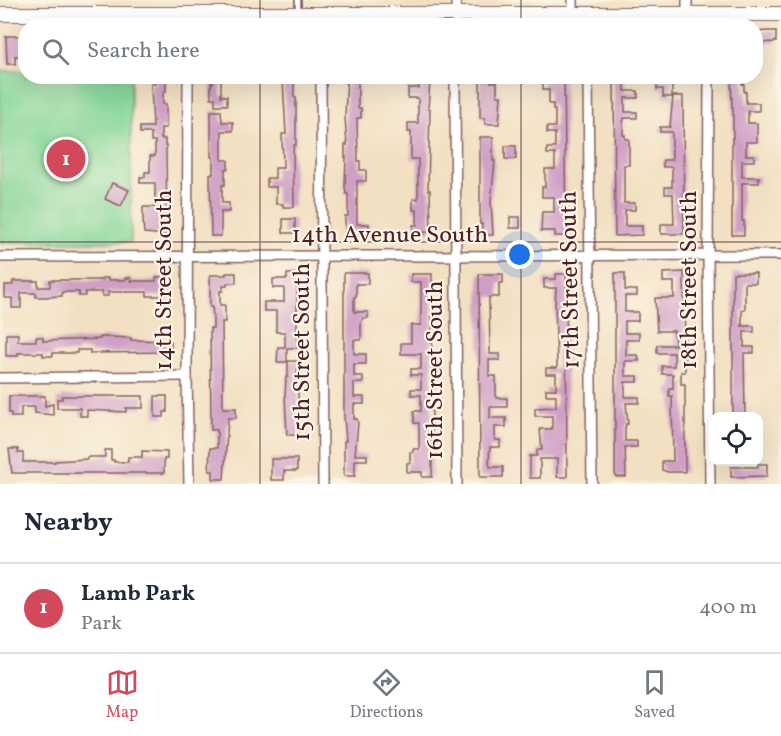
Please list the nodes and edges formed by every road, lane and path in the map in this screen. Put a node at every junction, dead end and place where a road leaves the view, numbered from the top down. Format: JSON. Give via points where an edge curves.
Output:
{"nodes":[{"id":1,"x":298,"y":7,"type":"edge"},
{"id":2,"x":573,"y":7,"type":"edge"},
{"id":3,"x":687,"y":7,"type":"edge"},
{"id":4,"x":188,"y":13,"type":"edge"},
{"id":5,"x":456,"y":13,"type":"edge"},
{"id":6,"x":0,"y":14,"type":"edge"},
{"id":7,"x":781,"y":14,"type":"edge"},
{"id":8,"x":318,"y":18,"type":"edge"},
{"id":9,"x":343,"y":18,"type":"edge"},
{"id":10,"x":587,"y":18,"type":"edge"},
{"id":11,"x":596,"y":18,"type":"edge"},
{"id":12,"x":706,"y":18,"type":"edge"},
{"id":13,"x":734,"y":18,"type":"edge"},
{"id":14,"x":188,"y":84,"type":"edge"},
{"id":15,"x":321,"y":84,"type":"edge"},
{"id":16,"x":456,"y":84,"type":"edge"},
{"id":17,"x":588,"y":84,"type":"edge"},
{"id":18,"x":710,"y":84,"type":"edge"},
{"id":19,"x":323,"y":255,"type":"junction"},
{"id":20,"x":590,"y":255,"type":"junction"},
{"id":21,"x":708,"y":255,"type":"junction"},
{"id":22,"x":781,"y":255,"type":"edge"},
{"id":23,"x":455,"y":256,"type":"junction"},
{"id":24,"x":0,"y":257,"type":"edge"},
{"id":25,"x":189,"y":257,"type":"junction"},
{"id":26,"x":187,"y":376,"type":"junction"},
{"id":27,"x":0,"y":378,"type":"edge"},
{"id":28,"x":189,"y":484,"type":"edge"},
{"id":29,"x":323,"y":484,"type":"edge"},
{"id":30,"x":457,"y":484,"type":"edge"},
{"id":31,"x":592,"y":484,"type":"edge"},
{"id":32,"x":710,"y":484,"type":"edge"}],
"edges":[{"from":1,"to":4,"type":"street"},
{"from":1,"to":8,"type":"street"},
{"from":2,"to":5,"type":"street"},
{"from":2,"to":10,"type":"street"},
{"from":3,"to":11,"type":"street"},
{"from":3,"to":12,"type":"street"},
{"from":4,"to":6,"type":"street"},
{"from":5,"to":9,"type":"street"},
{"from":7,"to":13,"type":"street"},
{"from":14,"to":25,"type":"street","name":"14th Street South"},
{"from":15,"to":19,"type":"street","name":"15th Street South"},
{"from":16,"to":23,"type":"street","name":"16th Street South"},
{"from":17,"to":20,"type":"street","name":"17th Street South"},
{"from":18,"to":21,"type":"street","name":"18th Street South"},
{"from":19,"to":23,"type":"street","name":"14th Avenue South"},
{"from":19,"to":25,"type":"street","name":"14th Avenue South"},
{"from":19,"to":29,"type":"street","name":"15th Street South"},
{"from":20,"to":21,"type":"street","name":"14th Avenue South"},
{"from":20,"to":23,"type":"street","name":"14th Avenue South"},
{"from":20,"to":31,"type":"street","name":"17th Street South"},
{"from":21,"to":22,"type":"street","name":"14th Avenue South"},
{"from":21,"to":32,"type":"street","name":"18th Street South"},
{"from":23,"to":30,"type":"street","name":"16th Street South"},
{"from":24,"to":25,"type":"street","name":"14th Avenue South"},
{"from":25,"to":26,"type":"street","name":"14th Street South"},
{"from":26,"to":27,"type":"street"},
{"from":26,"to":28,"type":"street","name":"14th Street South"}]}
